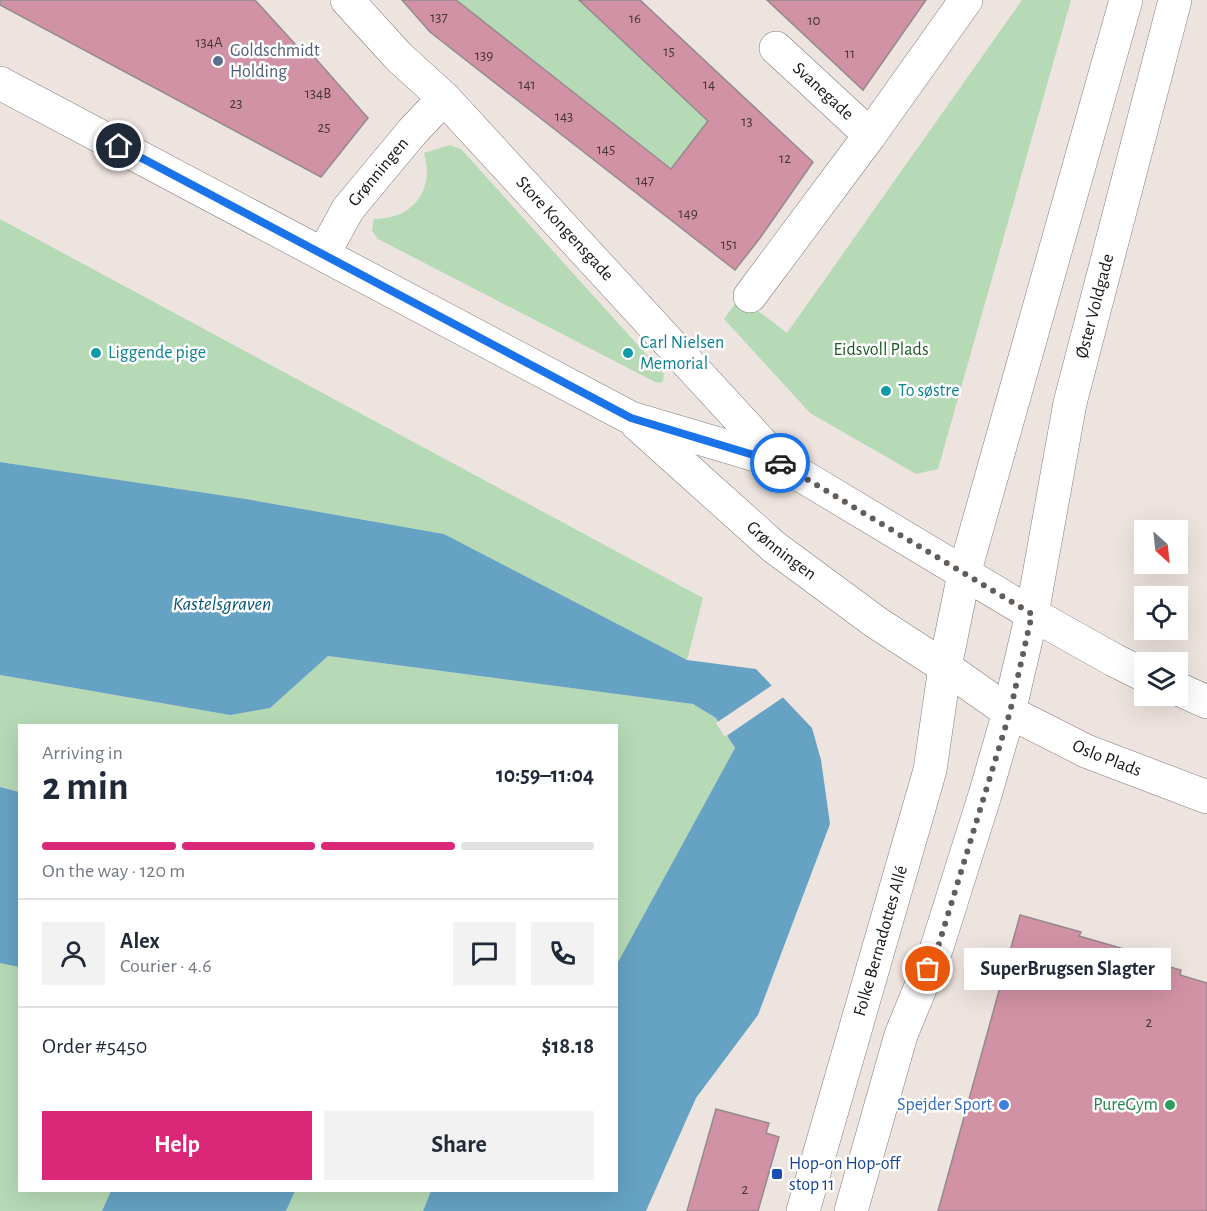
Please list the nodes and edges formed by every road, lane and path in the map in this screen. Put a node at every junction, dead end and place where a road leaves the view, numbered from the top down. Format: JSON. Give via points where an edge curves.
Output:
{"nodes":[{"id":1,"x":347,"y":0,"type":"edge"},
{"id":2,"x":966,"y":0,"type":"edge"},
{"id":3,"x":1126,"y":0,"type":"edge"},
{"id":4,"x":1175,"y":0,"type":"edge"},
{"id":5,"x":776,"y":48,"type":"dead end"},
{"id":6,"x":0,"y":83,"type":"edge"},
{"id":7,"x":444,"y":98,"type":"junction"},
{"id":8,"x":870,"y":135,"type":"junction"},
{"id":9,"x":324,"y":254,"type":"junction"},
{"id":10,"x":750,"y":296,"type":"dead end"},
{"id":11,"x":631,"y":418,"type":"junction"},
{"id":12,"x":779,"y":462,"type":"junction"},
{"id":13,"x":964,"y":574,"type":"junction"},
{"id":14,"x":1032,"y":614,"type":"junction"},
{"id":15,"x":945,"y":667,"type":"junction"},
{"id":16,"x":1134,"y":670,"type":"edge"},
{"id":17,"x":1188,"y":693,"type":"edge"},
{"id":18,"x":1207,"y":702,"type":"edge"},
{"id":19,"x":1010,"y":712,"type":"junction"},
{"id":20,"x":1207,"y":796,"type":"edge"},
{"id":21,"x":803,"y":1211,"type":"edge"},
{"id":22,"x":851,"y":1211,"type":"edge"}],
"edges":[{"from":1,"to":7,"type":"main road","name":"Store Kongensgade","via":[[399,57]]},
{"from":2,"to":8,"type":"main road"},
{"from":3,"to":13,"type":"main road"},
{"from":4,"to":14,"type":"main road","name":"Øster Voldgade","via":[[1070,404]]},
{"from":5,"to":8,"type":"main road","name":"Svanegade"},
{"from":6,"to":9,"type":"main road","name":"Grønningen"},
{"from":7,"to":9,"type":"main road","name":"Grønningen","via":[[348,209]]},
{"from":7,"to":12,"type":"main road","name":"Store Kongensgade"},
{"from":8,"to":10,"type":"main road"},
{"from":9,"to":11,"type":"main road","name":"Grønningen"},
{"from":11,"to":12,"type":"main road","name":"Grønningen"},
{"from":11,"to":15,"type":"main road","name":"Grønningen","via":[[774,547]]},
{"from":12,"to":13,"type":"main road","name":"Grønningen"},
{"from":13,"to":14,"type":"main road","name":"Grønningen"},
{"from":13,"to":15,"type":"main road","name":"Folke Bernadottes Allé"},
{"from":14,"to":16,"type":"main road"},
{"from":14,"to":19,"type":"main road","name":"Øster Voldgade"},
{"from":15,"to":19,"type":"main road","name":"Grønningen"},
{"from":15,"to":21,"type":"main road","name":"Folke Bernadottes Allé","via":[[930,770]]},
{"from":17,"to":18,"type":"main road"},
{"from":19,"to":20,"type":"main road","name":"Oslo Plads","via":[[1086,751]]},
{"from":19,"to":22,"type":"main road","via":[[938,947],[901,1035]]}]}
